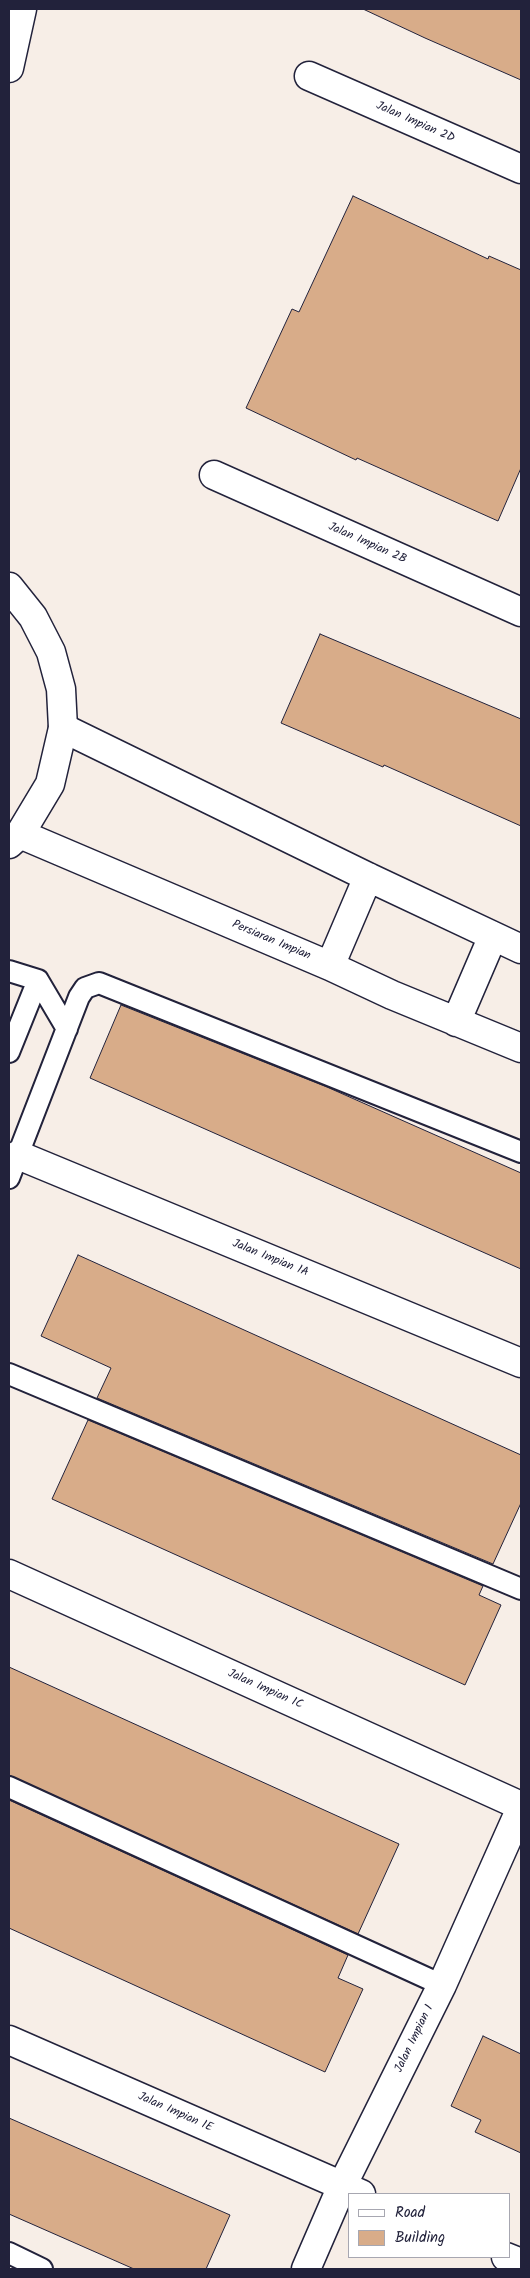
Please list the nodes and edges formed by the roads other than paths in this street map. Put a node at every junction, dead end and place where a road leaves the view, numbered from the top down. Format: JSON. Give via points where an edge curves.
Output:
{"nodes":[{"id":1,"x":22,"y":9,"type":"edge"},
{"id":2,"x":9,"y":68,"type":"edge"},
{"id":3,"x":309,"y":76,"type":"dead end"},
{"id":4,"x":521,"y":169,"type":"edge"},
{"id":5,"x":214,"y":475,"type":"dead end"},
{"id":6,"x":9,"y":587,"type":"edge"},
{"id":7,"x":521,"y":612,"type":"edge"},
{"id":8,"x":63,"y":728,"type":"junction"},
{"id":9,"x":14,"y":839,"type":"edge"},
{"id":10,"x":368,"y":877,"type":"junction"},
{"id":11,"x":493,"y":936,"type":"junction"},
{"id":12,"x":521,"y":949,"type":"edge"},
{"id":13,"x":330,"y":966,"type":"junction"},
{"id":14,"x":9,"y":970,"type":"edge"},
{"id":15,"x":38,"y":980,"type":"junction"},
{"id":16,"x":456,"y":1022,"type":"junction"},
{"id":17,"x":67,"y":1029,"type":"junction"},
{"id":18,"x":521,"y":1048,"type":"edge"},
{"id":19,"x":9,"y":1052,"type":"edge"},
{"id":20,"x":521,"y":1152,"type":"edge"},
{"id":21,"x":13,"y":1167,"type":"edge"},
{"id":22,"x":521,"y":1362,"type":"edge"},
{"id":23,"x":9,"y":1374,"type":"edge"},
{"id":24,"x":9,"y":1574,"type":"edge"},
{"id":25,"x":521,"y":1589,"type":"edge"},
{"id":26,"x":9,"y":1786,"type":"edge"},
{"id":27,"x":521,"y":1807,"type":"edge"},
{"id":28,"x":442,"y":1985,"type":"junction"},
{"id":29,"x":9,"y":2040,"type":"edge"},
{"id":30,"x":352,"y":2190,"type":"edge"},
{"id":31,"x":348,"y":2197,"type":"edge"},
{"id":32,"x":9,"y":2253,"type":"edge"},
{"id":33,"x":508,"y":2258,"type":"edge"},
{"id":34,"x":521,"y":2263,"type":"edge"},
{"id":35,"x":42,"y":2269,"type":"edge"},
{"id":36,"x":306,"y":2269,"type":"edge"}],
"edges":[{"from":1,"to":2,"type":"street"},
{"from":3,"to":4,"type":"street","name":"Jalan Impian 2D"},
{"from":5,"to":7,"type":"street","name":"Jalan Impian 2B"},
{"from":6,"to":8,"type":"street","via":[[33,617],[51,652],[61,689]]},
{"from":8,"to":9,"type":"street","via":[[50,784]]},
{"from":8,"to":10,"type":"street"},
{"from":9,"to":13,"type":"street","name":"Persiaran Impian"},
{"from":10,"to":11,"type":"street"},
{"from":10,"to":13,"type":"street"},
{"from":11,"to":12,"type":"street"},
{"from":11,"to":16,"type":"street"},
{"from":13,"to":16,"type":"street","name":"Persiaran Impian"},
{"from":14,"to":15,"type":"lane"},
{"from":15,"to":17,"type":"lane"},
{"from":15,"to":19,"type":"lane"},
{"from":16,"to":18,"type":"street","name":"Persiaran Impian"},
{"from":17,"to":20,"type":"lane","via":[[85,988],[99,984]]},
{"from":17,"to":21,"type":"lane"},
{"from":21,"to":22,"type":"street","name":"Jalan Impian 1A"},
{"from":23,"to":25,"type":"lane"},
{"from":24,"to":27,"type":"street","name":"Jalan Impian 1C"},
{"from":26,"to":28,"type":"lane"},
{"from":27,"to":28,"type":"street","name":"Jalan Impian 1"},
{"from":28,"to":30,"type":"street","name":"Jalan Impian 1"},
{"from":29,"to":30,"type":"street","name":"Jalan Impian 1E"},
{"from":31,"to":36,"type":"street","name":"Jalan Impian 1"},
{"from":32,"to":35,"type":"lane"},
{"from":33,"to":34,"type":"street"}]}
